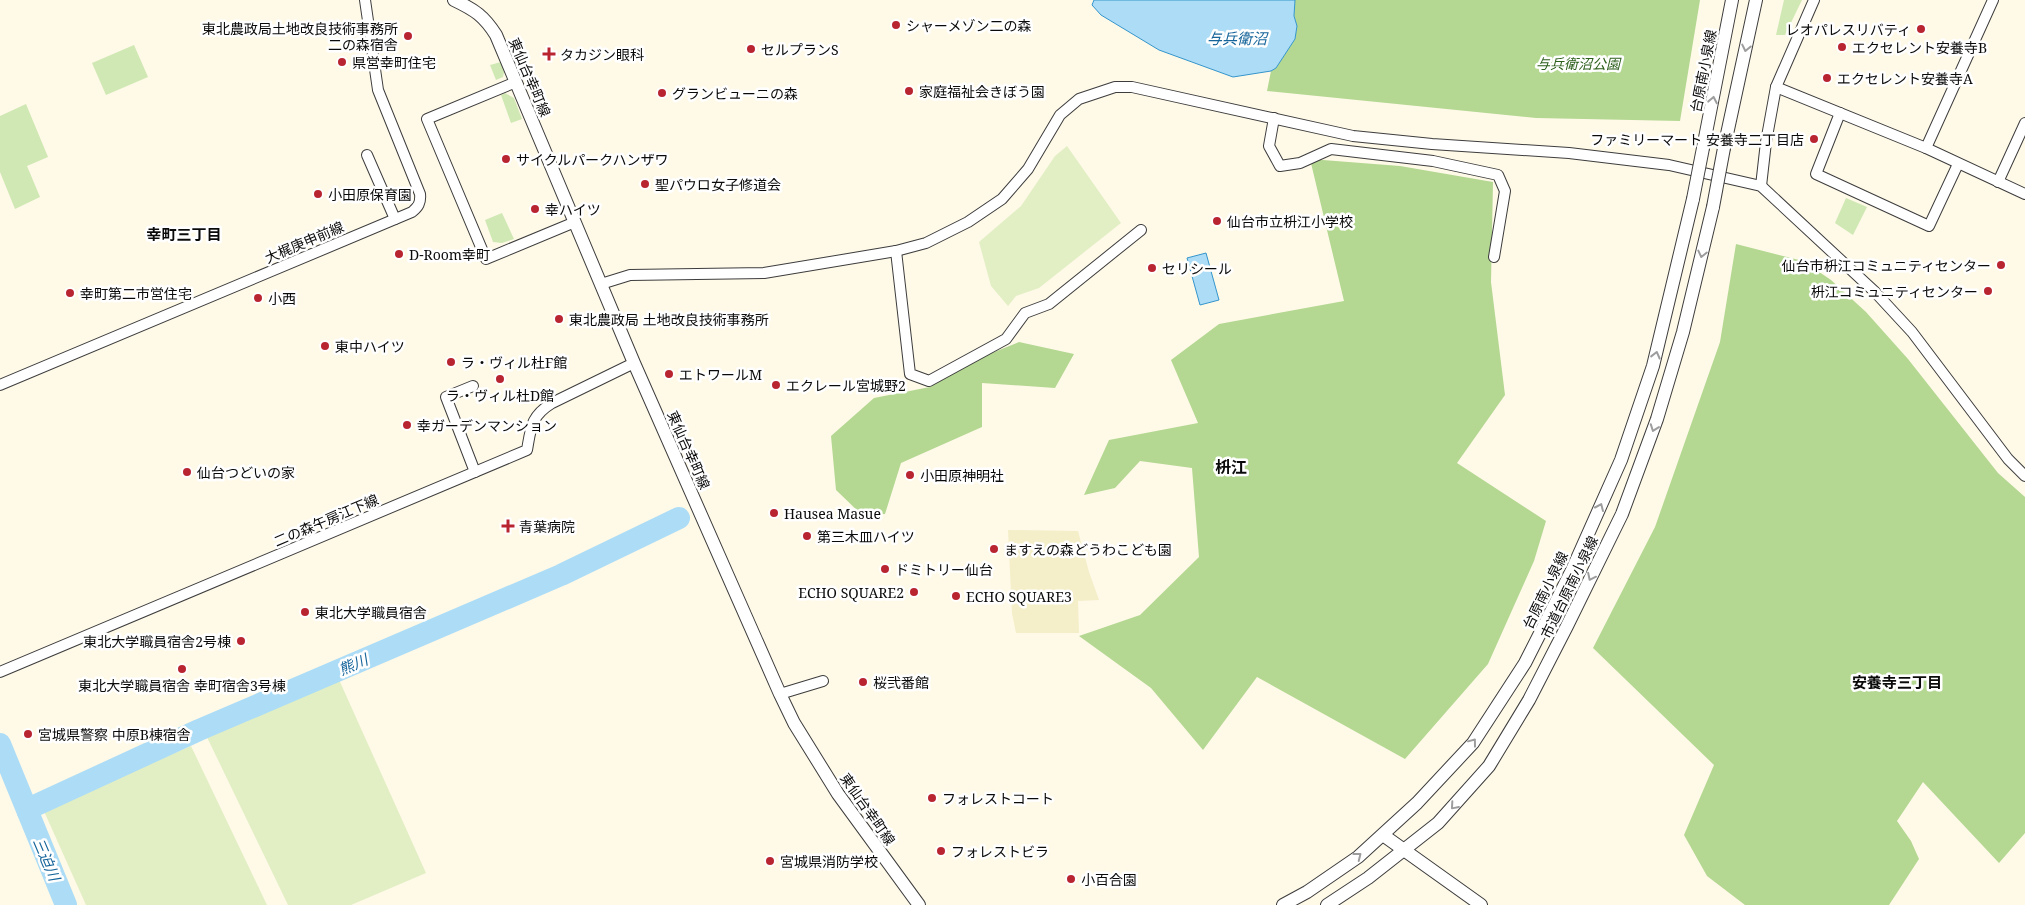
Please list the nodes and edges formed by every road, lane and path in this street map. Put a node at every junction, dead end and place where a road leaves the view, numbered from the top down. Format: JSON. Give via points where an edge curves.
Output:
{"nodes":[{"id":1,"x":365,"y":0,"type":"edge"},
{"id":2,"x":454,"y":0,"type":"edge"},
{"id":3,"x":1732,"y":0,"type":"edge"},
{"id":4,"x":1756,"y":0,"type":"edge"},
{"id":5,"x":1814,"y":0,"type":"edge"},
{"id":6,"x":1993,"y":0,"type":"edge"},
{"id":7,"x":516,"y":82,"type":"junction"},
{"id":8,"x":1776,"y":87,"type":"junction"},
{"id":9,"x":1840,"y":113,"type":"junction"},
{"id":10,"x":1274,"y":118,"type":"junction"},
{"id":11,"x":2025,"y":123,"type":"edge"},
{"id":12,"x":1926,"y":148,"type":"junction"},
{"id":13,"x":367,"y":155,"type":"dead end"},
{"id":14,"x":1958,"y":164,"type":"junction"},
{"id":15,"x":1998,"y":182,"type":"junction"},
{"id":16,"x":1761,"y":186,"type":"junction"},
{"id":17,"x":2025,"y":194,"type":"edge"},
{"id":18,"x":395,"y":219,"type":"junction"},
{"id":19,"x":575,"y":222,"type":"junction"},
{"id":20,"x":1142,"y":230,"type":"dead end"},
{"id":21,"x":896,"y":251,"type":"junction"},
{"id":22,"x":1494,"y":257,"type":"dead end"},
{"id":23,"x":601,"y":284,"type":"junction"},
{"id":24,"x":634,"y":363,"type":"junction"},
{"id":25,"x":0,"y":385,"type":"edge"},
{"id":26,"x":473,"y":386,"type":"dead end"},
{"id":27,"x":475,"y":472,"type":"junction"},
{"id":28,"x":2025,"y":476,"type":"edge"},
{"id":29,"x":0,"y":672,"type":"edge"},
{"id":30,"x":823,"y":681,"type":"dead end"},
{"id":31,"x":780,"y":694,"type":"junction"},
{"id":32,"x":1383,"y":835,"type":"junction"},
{"id":33,"x":1404,"y":851,"type":"junction"},
{"id":34,"x":919,"y":905,"type":"edge"},
{"id":35,"x":1283,"y":905,"type":"edge"},
{"id":36,"x":1327,"y":905,"type":"edge"},
{"id":37,"x":1481,"y":905,"type":"edge"}],
"edges":[{"from":1,"to":18,"type":"street","name":"大梶庚申前線","via":[[378,90],[420,194],[420,204]]},
{"from":2,"to":7,"type":"street","name":"東仙台幸町線","via":[[486,19]]},
{"from":32,"to":3,"type":"street","name":"台原南小泉線","one_way":true,"bridge":true,"via":[[1473,743],[1525,663],[1572,570],[1621,460],[1653,366],[1693,199]]},
{"from":4,"to":33,"type":"street","name":"市道台原南小泉線","one_way":true,"bridge":true,"via":[[1685,323],[1657,420],[1618,523],[1529,700],[1489,766],[1438,824]]},
{"from":5,"to":8,"type":"street"},
{"from":6,"to":12,"type":"street"},
{"from":7,"to":19,"type":"street","name":"東仙台幸町線"},
{"from":7,"to":19,"type":"street","via":[[427,119],[486,259]]},
{"from":8,"to":9,"type":"street"},
{"from":8,"to":16,"type":"street"},
{"from":9,"to":12,"type":"street"},
{"from":9,"to":14,"type":"street","via":[[1816,174],[1929,226]]},
{"from":10,"to":16,"type":"street","via":[[1353,136],[1570,153],[1669,165]]},
{"from":10,"to":21,"type":"street","via":[[1132,87],[1101,90],[1079,98],[1060,115],[1028,168],[1002,199],[968,222],[926,243]]},
{"from":10,"to":22,"type":"street","via":[[1268,146],[1280,166],[1300,163],[1331,149],[1433,161],[1498,175],[1505,191]]},
{"from":11,"to":15,"type":"street"},
{"from":12,"to":14,"type":"street"},
{"from":13,"to":18,"type":"street"},
{"from":14,"to":15,"type":"street"},
{"from":15,"to":17,"type":"street"},
{"from":16,"to":28,"type":"street","via":[[1875,292],[1912,332],[2008,459]]},
{"from":18,"to":25,"type":"street","name":"大梶庚申前線"},
{"from":19,"to":23,"type":"street","name":"東仙台幸町線"},
{"from":20,"to":21,"type":"street","via":[[1049,304],[1025,313],[1006,339],[929,381],[910,374]]},
{"from":21,"to":23,"type":"street","via":[[764,273],[630,275]]},
{"from":23,"to":24,"type":"street","name":"東仙台幸町線"},
{"from":24,"to":27,"type":"street","name":"二の森午房江下線","via":[[541,410],[533,421],[526,450]]},
{"from":24,"to":31,"type":"street","name":"東仙台幸町線"},
{"from":26,"to":27,"type":"street","via":[[446,397]]},
{"from":27,"to":29,"type":"street","name":"二の森午房江下線"},
{"from":30,"to":31,"type":"street"},
{"from":31,"to":34,"type":"street","name":"東仙台幸町線","via":[[834,787]]},
{"from":32,"to":33,"type":"street"},
{"from":35,"to":32,"type":"street","name":"台原南小泉線","one_way":true,"via":[[1318,885]]},
{"from":33,"to":36,"type":"street","name":"市道台原南小泉線"},
{"from":33,"to":37,"type":"street"}]}
